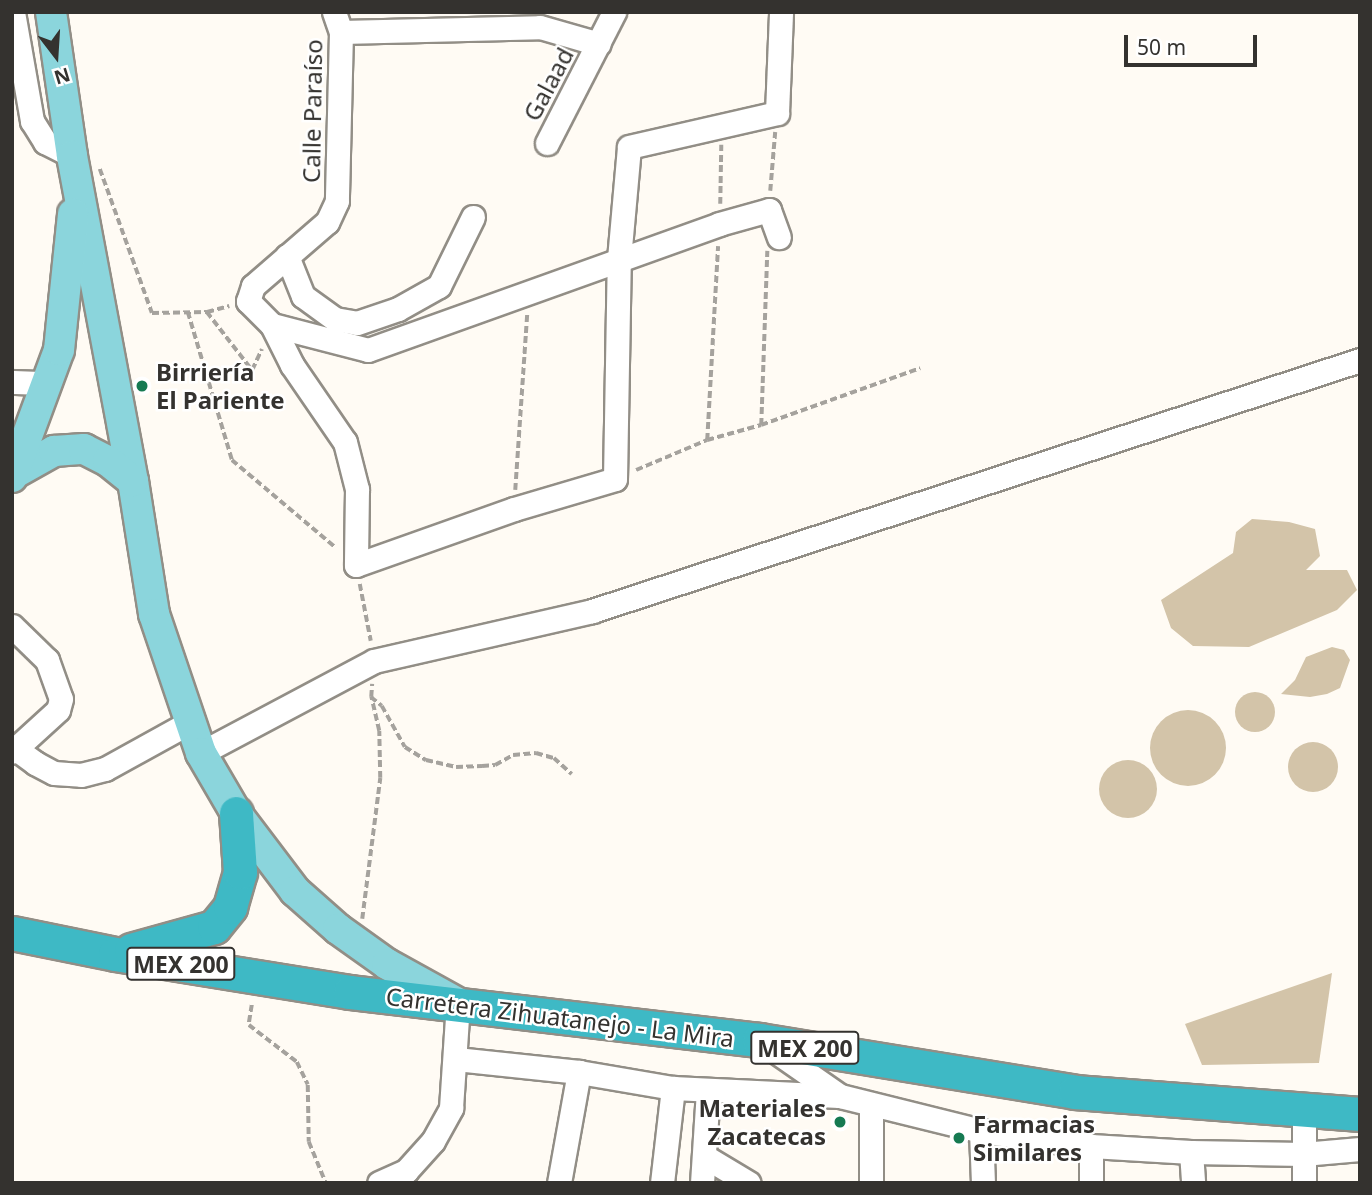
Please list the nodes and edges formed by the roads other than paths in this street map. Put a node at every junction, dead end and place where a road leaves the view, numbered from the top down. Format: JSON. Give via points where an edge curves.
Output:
{"nodes":[{"id":1,"x":51,"y":12,"type":"edge"},
{"id":2,"x":614,"y":12,"type":"edge"},
{"id":3,"x":782,"y":12,"type":"edge"},
{"id":4,"x":538,"y":17,"type":"edge"},
{"id":5,"x":337,"y":22,"type":"edge"},
{"id":6,"x":13,"y":24,"type":"edge"},
{"id":7,"x":599,"y":44,"type":"junction"},
{"id":8,"x":547,"y":142,"type":"dead end"},
{"id":9,"x":81,"y":166,"type":"junction"},
{"id":10,"x":472,"y":218,"type":"dead end"},
{"id":11,"x":773,"y":244,"type":"road end"},
{"id":12,"x":288,"y":256,"type":"junction"},
{"id":13,"x":619,"y":259,"type":"junction"},
{"id":14,"x":272,"y":325,"type":"junction"},
{"id":15,"x":1360,"y":360,"type":"edge"},
{"id":16,"x":12,"y":382,"type":"edge"},
{"id":17,"x":47,"y":383,"type":"junction"},
{"id":18,"x":13,"y":475,"type":"edge"},
{"id":19,"x":133,"y":481,"type":"junction"},
{"id":20,"x":12,"y":626,"type":"edge"},
{"id":21,"x":190,"y":722,"type":"junction"},
{"id":22,"x":14,"y":750,"type":"edge"},
{"id":23,"x":201,"y":753,"type":"junction"},
{"id":24,"x":236,"y":813,"type":"junction"},
{"id":25,"x":12,"y":933,"type":"edge"},
{"id":26,"x":115,"y":954,"type":"junction"},
{"id":27,"x":458,"y":1003,"type":"junction"},
{"id":28,"x":760,"y":1040,"type":"junction"},
{"id":29,"x":456,"y":1059,"type":"junction"},
{"id":30,"x":579,"y":1072,"type":"junction"},
{"id":31,"x":673,"y":1088,"type":"junction"},
{"id":32,"x":708,"y":1091,"type":"junction"},
{"id":33,"x":840,"y":1096,"type":"junction"},
{"id":34,"x":871,"y":1105,"type":"junction"},
{"id":35,"x":1304,"y":1110,"type":"junction"},
{"id":36,"x":1360,"y":1114,"type":"edge"},
{"id":37,"x":981,"y":1131,"type":"junction"},
{"id":38,"x":1091,"y":1146,"type":"junction"},
{"id":39,"x":1360,"y":1149,"type":"edge"},
{"id":40,"x":1191,"y":1152,"type":"junction"},
{"id":41,"x":1303,"y":1154,"type":"junction"},
{"id":42,"x":704,"y":1156,"type":"junction"},
{"id":43,"x":379,"y":1183,"type":"edge"},
{"id":44,"x":559,"y":1183,"type":"edge"},
{"id":45,"x":662,"y":1183,"type":"edge"},
{"id":46,"x":702,"y":1183,"type":"edge"},
{"id":47,"x":749,"y":1183,"type":"edge"},
{"id":48,"x":871,"y":1183,"type":"edge"},
{"id":49,"x":983,"y":1183,"type":"edge"},
{"id":50,"x":1091,"y":1183,"type":"edge"},
{"id":51,"x":1193,"y":1183,"type":"edge"},
{"id":52,"x":1304,"y":1183,"type":"edge"}],
"edges":[{"from":1,"to":9,"type":"main road"},
{"from":2,"to":7,"type":"street","name":"Galaad"},
{"from":3,"to":13,"type":"street","via":[[777,113],[629,147]]},
{"from":4,"to":5,"type":"street"},
{"from":4,"to":7,"type":"street"},
{"from":5,"to":12,"type":"street","name":"Calle Paraíso","via":[[337,201],[327,222]]},
{"from":6,"to":9,"type":"street","via":[[32,121],[45,142]]},
{"from":7,"to":8,"type":"street","name":"Galaad"},
{"from":9,"to":17,"type":"main road","via":[[59,350]]},
{"from":9,"to":19,"type":"main road"},
{"from":10,"to":12,"type":"street","via":[[439,286],[398,309],[357,323],[335,319],[303,296]]},
{"from":11,"to":13,"type":"street","via":[[769,210]]},
{"from":12,"to":14,"type":"street","name":"Calle Paraíso","via":[[253,286],[248,301]]},
{"from":13,"to":14,"type":"street","via":[[368,350]]},
{"from":13,"to":14,"type":"street","via":[[615,479],[356,565],[357,489],[345,442],[292,365]]},
{"from":15,"to":23,"type":"street","via":[[592,611],[374,661]]},
{"from":16,"to":17,"type":"street"},
{"from":17,"to":18,"type":"main road"},
{"from":18,"to":19,"type":"main road","via":[[54,451],[84,449]]},
{"from":19,"to":21,"type":"main road","via":[[155,614]]},
{"from":20,"to":22,"type":"street","via":[[47,660],[61,699],[58,710]]},
{"from":21,"to":22,"type":"street","via":[[105,769],[81,775],[54,773]]},
{"from":21,"to":23,"type":"main road"},
{"from":23,"to":24,"type":"main road"},
{"from":24,"to":26,"type":"highway","via":[[240,872],[230,907],[214,928]]},
{"from":24,"to":27,"type":"main road","via":[[295,891],[359,945]]},
{"from":25,"to":26,"type":"highway","name":"Carretera Zihuatanejo - La Mira","number":"MEX 200"},
{"from":26,"to":27,"type":"highway","name":"Carretera Zihuatanejo - La Mira","number":"MEX 200","via":[[350,992]]},
{"from":27,"to":28,"type":"highway","name":"Carretera Zihuatanejo - La Mira","number":"MEX 200"},
{"from":27,"to":29,"type":"street"},
{"from":28,"to":33,"type":"street"},
{"from":28,"to":35,"type":"highway","name":"Carretera Zihuatanejo - La Mira","number":"MEX 200","via":[[1075,1092]]},
{"from":29,"to":30,"type":"street"},
{"from":29,"to":43,"type":"street","via":[[451,1108],[433,1141],[405,1171]]},
{"from":30,"to":31,"type":"street"},
{"from":30,"to":44,"type":"street"},
{"from":31,"to":32,"type":"street"},
{"from":31,"to":45,"type":"street"},
{"from":32,"to":33,"type":"street"},
{"from":32,"to":42,"type":"street"},
{"from":33,"to":34,"type":"street"},
{"from":34,"to":37,"type":"street"},
{"from":34,"to":48,"type":"street"},
{"from":35,"to":36,"type":"highway","name":"Carretera Zihuatanejo - La Mira","number":"MEX 200"},
{"from":35,"to":41,"type":"street"},
{"from":37,"to":38,"type":"street"},
{"from":37,"to":49,"type":"street"},
{"from":38,"to":40,"type":"street"},
{"from":38,"to":50,"type":"street"},
{"from":39,"to":41,"type":"street"},
{"from":40,"to":41,"type":"street"},
{"from":40,"to":51,"type":"street"},
{"from":41,"to":52,"type":"street"},
{"from":42,"to":46,"type":"street"},
{"from":42,"to":47,"type":"street"}]}
